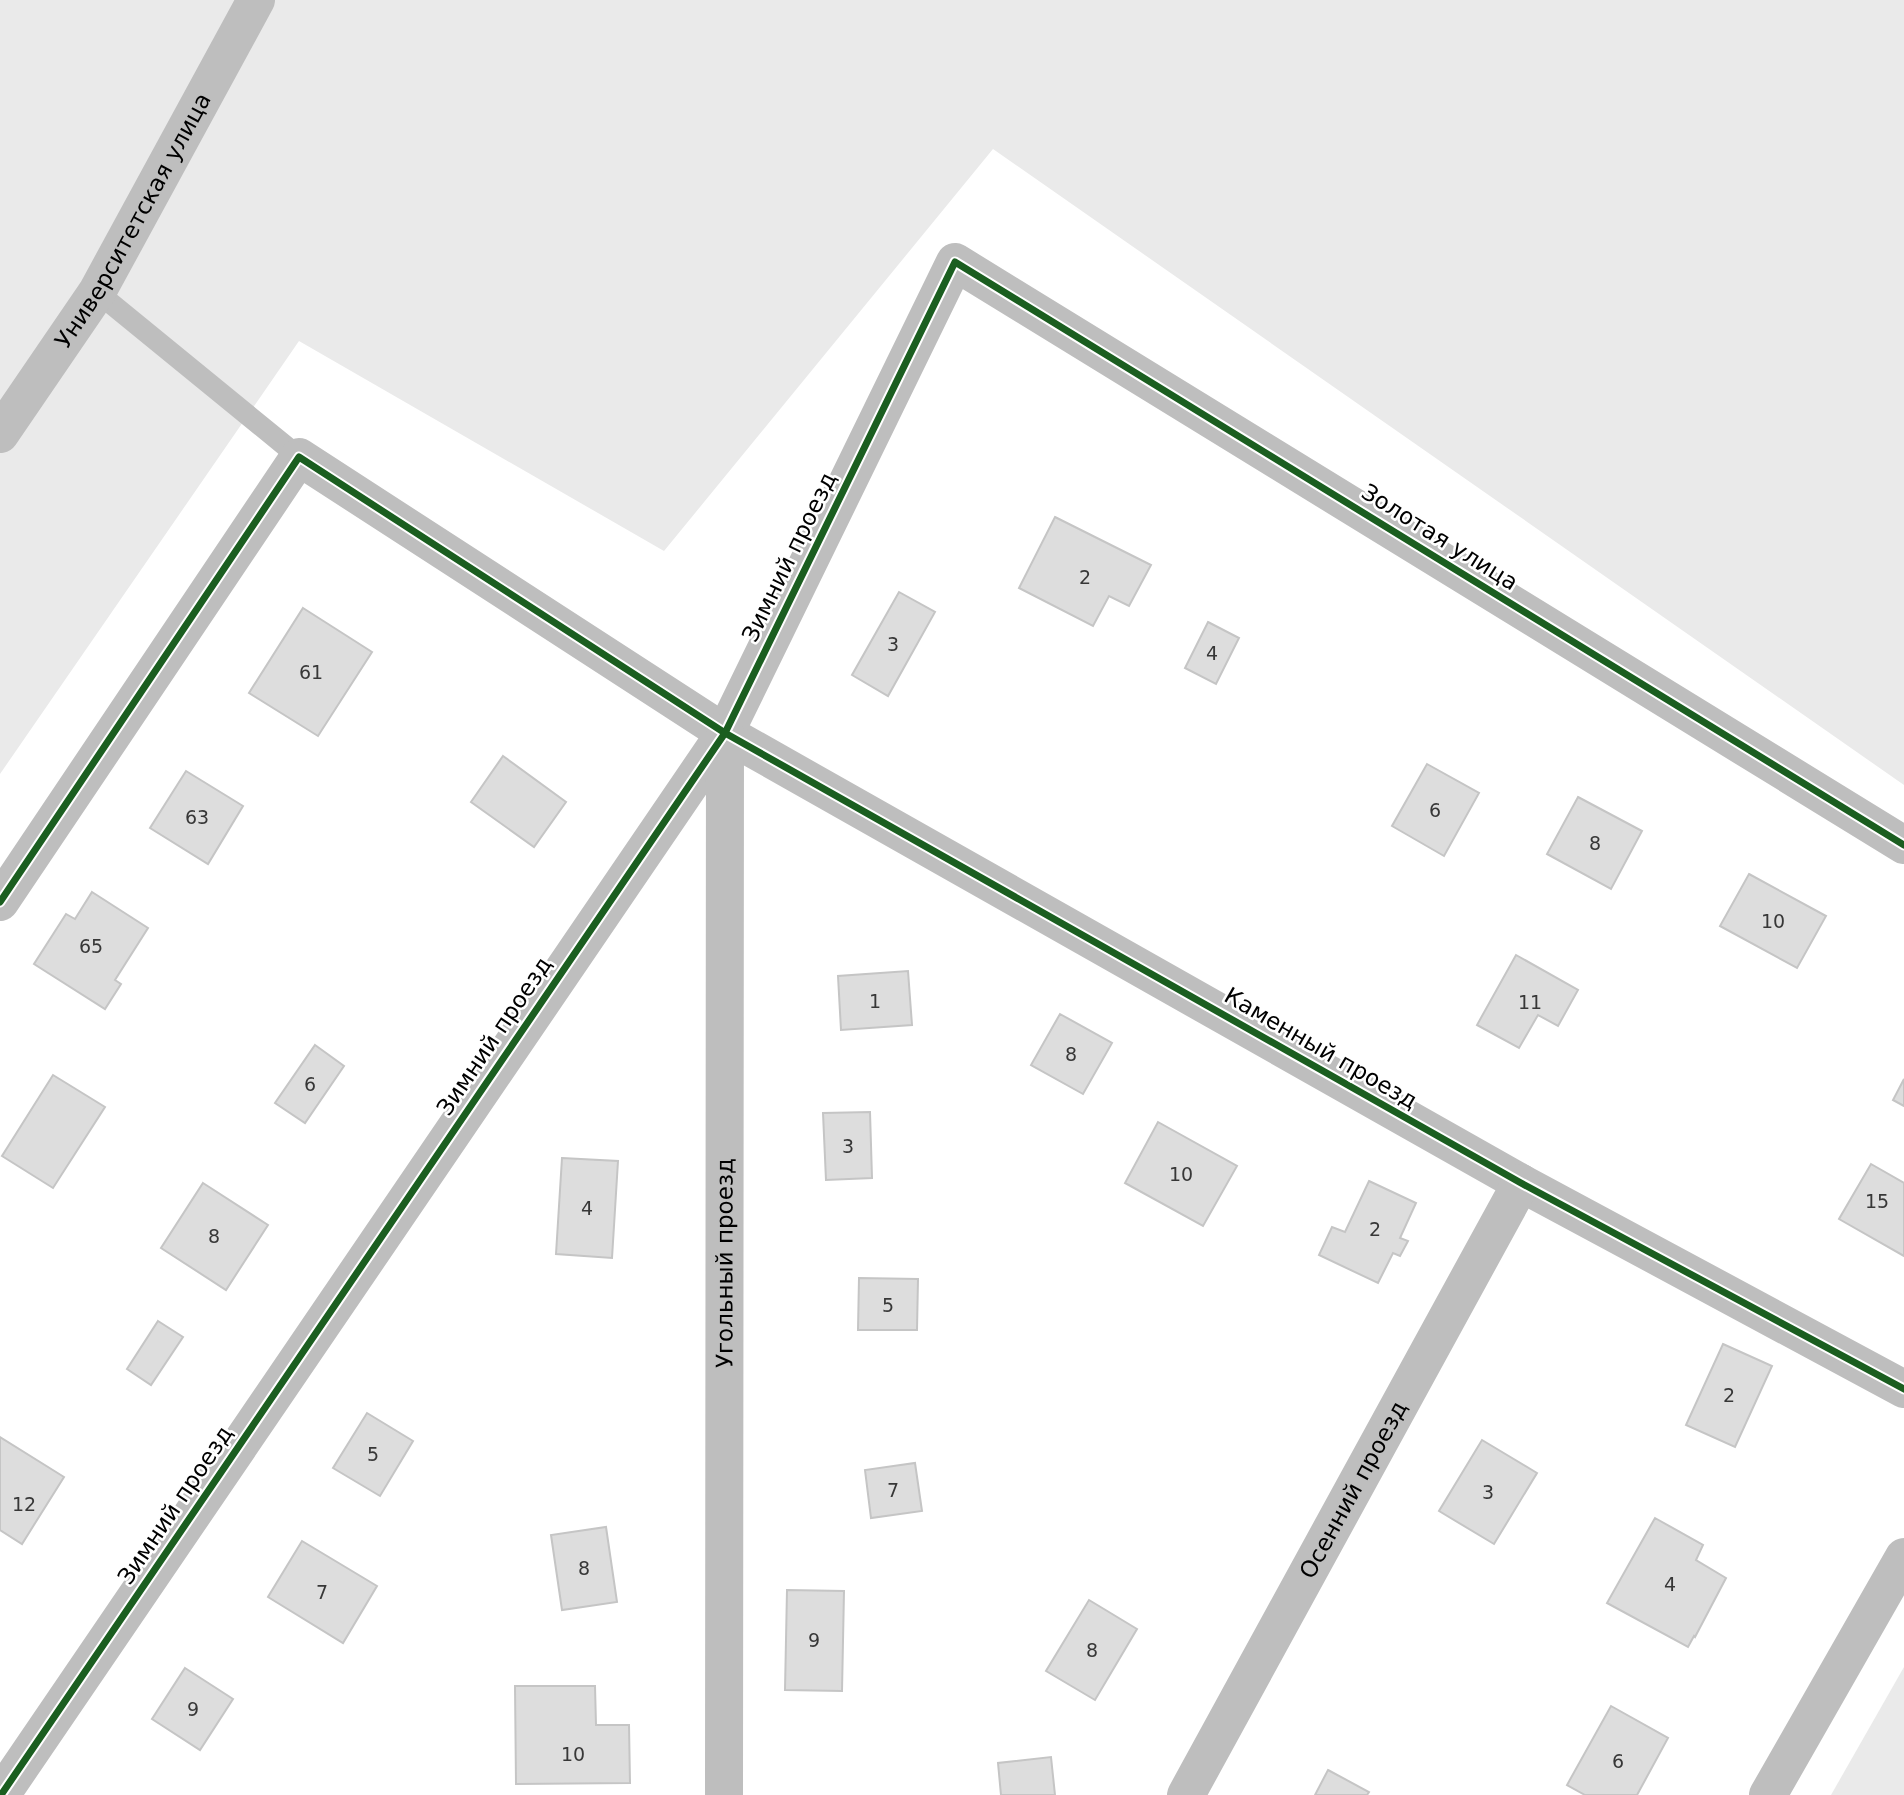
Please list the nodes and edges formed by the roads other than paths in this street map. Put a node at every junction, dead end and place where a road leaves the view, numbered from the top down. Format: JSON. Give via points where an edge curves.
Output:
{"nodes":[{"id":1,"x":256,"y":0,"type":"edge"},
{"id":2,"x":955,"y":262,"type":"joint"},
{"id":3,"x":97,"y":292,"type":"junction"},
{"id":4,"x":0,"y":434,"type":"edge"},
{"id":5,"x":299,"y":457,"type":"junction"},
{"id":6,"x":725,"y":733,"type":"junction"},
{"id":7,"x":1904,"y":845,"type":"edge"},
{"id":8,"x":0,"y":902,"type":"edge"},
{"id":9,"x":1521,"y":1184,"type":"junction"},
{"id":10,"x":1904,"y":1389,"type":"edge"},
{"id":11,"x":1904,"y":1557,"type":"edge"},
{"id":12,"x":1,"y":1795,"type":"edge"},
{"id":13,"x":724,"y":1795,"type":"edge"},
{"id":14,"x":1186,"y":1795,"type":"edge"},
{"id":15,"x":1768,"y":1795,"type":"edge"}],
"edges":[{"from":1,"to":3,"type":"street","name":"Университетская улица"},
{"from":2,"to":6,"type":"street","name":"Зимний проезд"},
{"from":2,"to":7,"type":"street","name":"Золотая улица"},
{"from":3,"to":4,"type":"street","name":"Университетская улица"},
{"from":3,"to":5,"type":"lane"},
{"from":5,"to":6,"type":"street","name":"Каменный проезд"},
{"from":5,"to":8,"type":"street"},
{"from":6,"to":9,"type":"street","name":"Каменный проезд"},
{"from":6,"to":12,"type":"street","name":"Зимний проезд"},
{"from":6,"to":13,"type":"street","name":"Угольный проезд"},
{"from":9,"to":10,"type":"street","name":"Каменный проезд"},
{"from":9,"to":14,"type":"street","name":"Осенний проезд"},
{"from":11,"to":15,"type":"street"}]}
